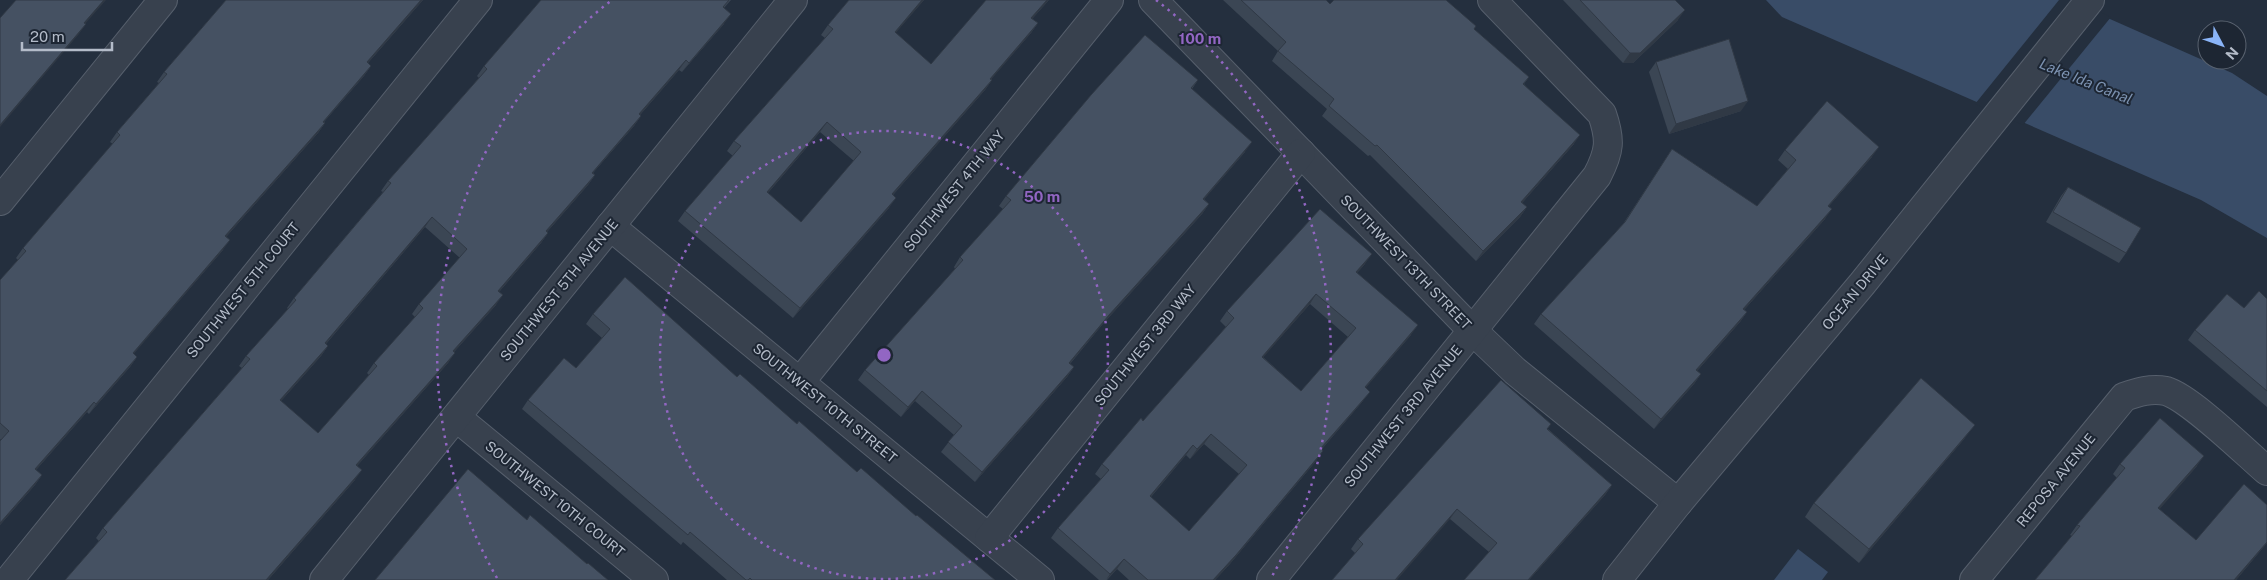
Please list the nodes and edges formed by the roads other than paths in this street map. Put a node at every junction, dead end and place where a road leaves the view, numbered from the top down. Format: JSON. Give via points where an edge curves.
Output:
{"nodes":[{"id":1,"x":163,"y":0,"type":"edge"},
{"id":2,"x":478,"y":0,"type":"edge"},
{"id":3,"x":793,"y":0,"type":"edge"},
{"id":4,"x":1109,"y":0,"type":"edge"},
{"id":5,"x":1153,"y":0,"type":"edge"},
{"id":6,"x":1492,"y":0,"type":"edge"},
{"id":7,"x":2090,"y":0,"type":"edge"},
{"id":8,"x":1300,"y":153,"type":"junction"},
{"id":9,"x":0,"y":201,"type":"edge"},
{"id":10,"x":610,"y":226,"type":"junction"},
{"id":11,"x":1472,"y":330,"type":"junction"},
{"id":12,"x":800,"y":382,"type":"junction"},
{"id":13,"x":456,"y":417,"type":"junction"},
{"id":14,"x":2267,"y":470,"type":"edge"},
{"id":15,"x":1678,"y":503,"type":"junction"},
{"id":16,"x":989,"y":538,"type":"junction"},
{"id":17,"x":9,"y":580,"type":"edge"},
{"id":18,"x":324,"y":580,"type":"edge"},
{"id":19,"x":654,"y":580,"type":"edge"},
{"id":20,"x":1040,"y":580,"type":"edge"},
{"id":21,"x":1271,"y":580,"type":"edge"},
{"id":22,"x":1617,"y":580,"type":"edge"},
{"id":23,"x":1974,"y":580,"type":"edge"}],
"edges":[{"from":1,"to":9,"type":"street"},
{"from":2,"to":17,"type":"street","name":"SOUTHWEST 5TH COURT"},
{"from":3,"to":10,"type":"street","name":"SOUTHWEST 5TH AVENUE"},
{"from":4,"to":12,"type":"street","name":"SOUTHWEST 4TH WAY"},
{"from":5,"to":8,"type":"street","name":"SOUTHWEST 13TH STREET"},
{"from":6,"to":11,"type":"street","name":"SOUTHWEST 3RD AVENUE","via":[[1602,114],[1609,135],[1607,156],[1597,176]]},
{"from":7,"to":15,"type":"street","name":"OCEAN DRIVE","via":[[1862,284]]},
{"from":8,"to":11,"type":"street","name":"SOUTHWEST 13TH STREET"},
{"from":8,"to":16,"type":"street","name":"SOUTHWEST 3RD WAY"},
{"from":10,"to":12,"type":"street","name":"SOUTHWEST 10TH STREET"},
{"from":10,"to":13,"type":"street","name":"SOUTHWEST 5TH AVENUE"},
{"from":11,"to":15,"type":"street","name":"SOUTHWEST 13TH STREET","via":[[1515,371]]},
{"from":11,"to":21,"type":"street","name":"SOUTHWEST 3RD AVENUE"},
{"from":12,"to":16,"type":"street","name":"SOUTHWEST 10TH STREET"},
{"from":13,"to":18,"type":"street","name":"SOUTHWEST 5TH AVENUE"},
{"from":13,"to":19,"type":"street","name":"SOUTHWEST 10TH COURT"},
{"from":14,"to":23,"type":"street","name":"REPOSA AVENUE","via":[[2186,401],[2166,392],[2144,390],[2124,397]]},
{"from":15,"to":22,"type":"street","name":"OCEAN DRIVE"},
{"from":16,"to":20,"type":"street","name":"SOUTHWEST 10TH STREET"}]}
